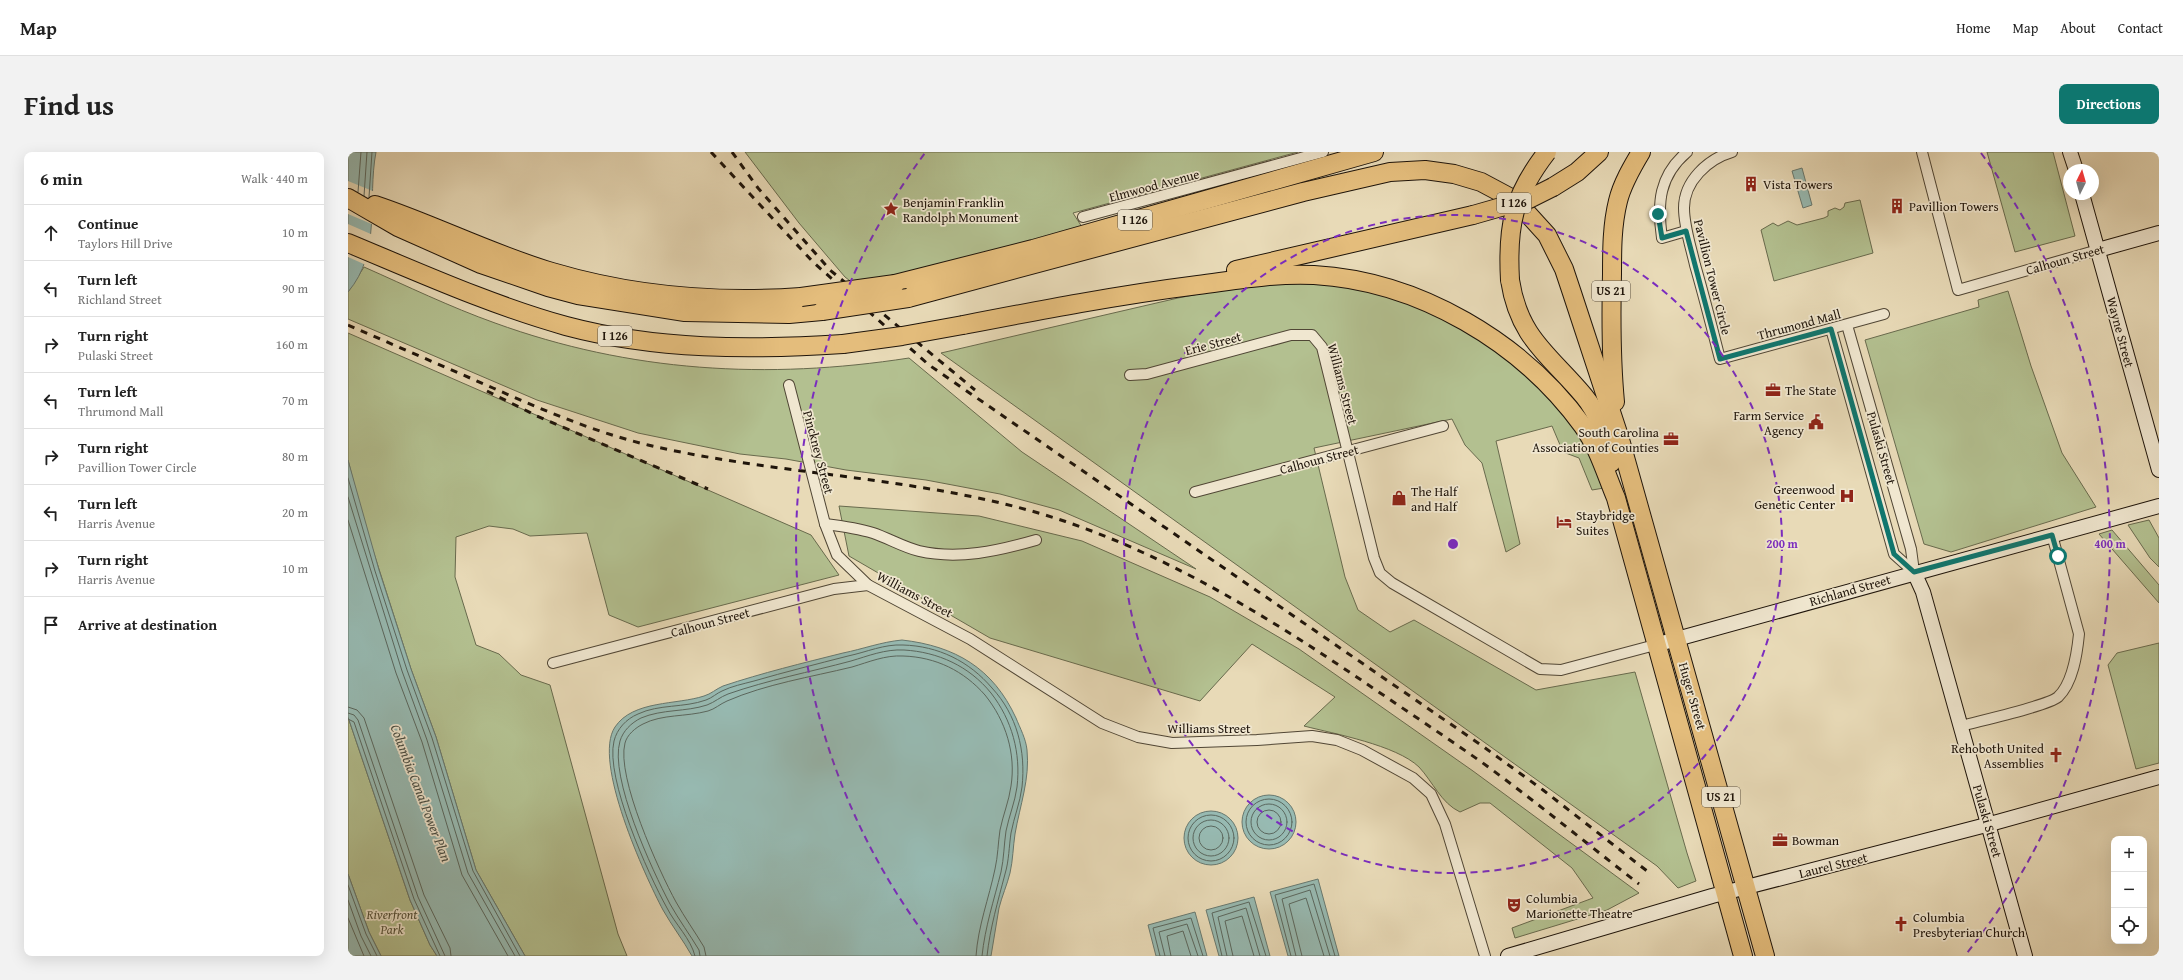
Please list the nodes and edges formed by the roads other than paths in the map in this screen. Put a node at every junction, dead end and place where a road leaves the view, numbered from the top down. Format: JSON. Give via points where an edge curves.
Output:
{"nodes":[{"id":1,"x":1323,"y":152,"type":"edge"},
{"id":2,"x":1374,"y":152,"type":"edge"},
{"id":3,"x":1547,"y":152,"type":"edge"},
{"id":4,"x":1599,"y":152,"type":"edge"},
{"id":5,"x":1641,"y":152,"type":"edge"},
{"id":6,"x":1687,"y":152,"type":"edge"},
{"id":7,"x":1732,"y":152,"type":"edge"},
{"id":8,"x":1922,"y":152,"type":"edge"},
{"id":9,"x":2070,"y":152,"type":"edge"},
{"id":10,"x":2074,"y":164,"type":"edge"},
{"id":11,"x":348,"y":197,"type":"edge"},
{"id":12,"x":2084,"y":200,"type":"edge"},
{"id":13,"x":1083,"y":217,"type":"dead end"},
{"id":14,"x":401,"y":221,"type":"junction"},
{"id":15,"x":1686,"y":231,"type":"junction"},
{"id":16,"x":2159,"y":233,"type":"edge"},
{"id":17,"x":348,"y":243,"type":"edge"},
{"id":18,"x":2098,"y":250,"type":"junction"},
{"id":19,"x":1130,"y":294,"type":"junction"},
{"id":20,"x":1884,"y":314,"type":"dead end"},
{"id":21,"x":1847,"y":325,"type":"junction"},
{"id":22,"x":1831,"y":329,"type":"junction"},
{"id":23,"x":1302,"y":334,"type":"joint"},
{"id":24,"x":1720,"y":359,"type":"joint"},
{"id":25,"x":1130,"y":375,"type":"dead end"},
{"id":26,"x":789,"y":385,"type":"dead end"},
{"id":27,"x":1443,"y":426,"type":"dead end"},
{"id":28,"x":1619,"y":436,"type":"junction"},
{"id":29,"x":1347,"y":451,"type":"junction"},
{"id":30,"x":2159,"y":470,"type":"edge"},
{"id":31,"x":1195,"y":492,"type":"dead end"},
{"id":32,"x":1616,"y":498,"type":"junction"},
{"id":33,"x":2159,"y":506,"type":"edge"},
{"id":34,"x":825,"y":524,"type":"junction"},
{"id":35,"x":2052,"y":535,"type":"junction"},
{"id":36,"x":1036,"y":540,"type":"dead end"},
{"id":37,"x":1914,"y":572,"type":"junction"},
{"id":38,"x":868,"y":585,"type":"junction"},
{"id":39,"x":1677,"y":638,"type":"junction"},
{"id":40,"x":1655,"y":645,"type":"junction"},
{"id":41,"x":553,"y":663,"type":"dead end"},
{"id":42,"x":1540,"y":669,"type":"joint"},
{"id":43,"x":1961,"y":726,"type":"junction"},
{"id":44,"x":2159,"y":777,"type":"edge"},
{"id":45,"x":1990,"y":824,"type":"junction"},
{"id":46,"x":1746,"y":887,"type":"junction"},
{"id":47,"x":1726,"y":892,"type":"junction"},
{"id":48,"x":1485,"y":956,"type":"edge"},
{"id":49,"x":1508,"y":956,"type":"edge"},
{"id":50,"x":1742,"y":956,"type":"edge"},
{"id":51,"x":1765,"y":956,"type":"edge"},
{"id":52,"x":2026,"y":956,"type":"edge"}],
"edges":[{"from":1,"to":13,"type":"street","name":"Elmwood Avenue"},
{"from":2,"to":14,"type":"highway","number":"I 126","bridge":true,"via":[[1033,249],[895,284],[801,297],[709,299],[607,286],[552,272]]},
{"from":3,"to":32,"type":"highway","number":"US 21","bridge":true,"via":[[1530,174],[1519,197],[1511,231],[1510,280],[1515,302],[1531,336],[1543,353],[1584,397],[1599,424],[1610,457]]},
{"from":4,"to":19,"type":"highway","number":"I 126","bridge":true,"via":[[1577,172],[1529,199],[1473,215]]},
{"from":5,"to":28,"type":"highway","number":"US 21","via":[[1618,201],[1613,232],[1612,377]]},
{"from":6,"to":15,"type":"street","via":[[1671,170],[1661,190],[1658,214],[1662,238]]},
{"from":7,"to":15,"type":"street","name":"Pavillion Tower Circle","via":[[1720,156],[1702,168],[1692,182],[1684,207]]},
{"from":8,"to":18,"type":"street","name":"Calhoun Street","via":[[1958,290]]},
{"from":9,"to":10,"type":"street"},
{"from":11,"to":14,"type":"highway"},
{"from":12,"to":18,"type":"street","name":"Wayne Street"},
{"from":14,"to":28,"type":"highway","bridge":true,"via":[[481,264],[548,288],[614,302],[685,312],[789,314],[908,298],[1302,192],[1390,172],[1425,170],[1454,174],[1481,182],[1511,198],[1547,235],[1564,269]]},
{"from":15,"to":24,"type":"street","name":"Pavillion Tower Circle"},
{"from":16,"to":18,"type":"street","name":"Calhoun Street"},
{"from":17,"to":19,"type":"highway","number":"I 126","bridge":true,"via":[[513,310],[567,326],[662,343],[733,348],[843,344],[916,334]]},
{"from":18,"to":30,"type":"street","name":"Wayne Street"},
{"from":19,"to":32,"type":"highway","via":[[1252,277],[1286,275],[1342,278],[1429,304],[1508,348],[1546,382],[1584,427]]},
{"from":20,"to":21,"type":"street","name":"Thrumond Mall"},
{"from":21,"to":22,"type":"street","name":"Thrumond Mall"},
{"from":21,"to":37,"type":"street","name":"Pulaski Street","via":[[1912,549]]},
{"from":22,"to":24,"type":"street","name":"Thrumond Mall"},
{"from":22,"to":37,"type":"street","name":"Pulaski Street","via":[[1894,554]]},
{"from":23,"to":25,"type":"street","name":"Erie Street","via":[[1147,374]]},
{"from":23,"to":29,"type":"street","name":"Williams Street","via":[[1312,335],[1322,346]]},
{"from":26,"to":34,"type":"street","name":"Pinckney Street"},
{"from":27,"to":29,"type":"street","name":"Calhoun Street"},
{"from":28,"to":39,"type":"highway","name":"Huger Street","number":"US 21"},
{"from":29,"to":31,"type":"street","name":"Calhoun Street"},
{"from":29,"to":42,"type":"street","name":"Williams Street","via":[[1374,558],[1380,572],[1392,583]]},
{"from":32,"to":40,"type":"highway","name":"Huger Street","number":"US 21"},
{"from":33,"to":35,"type":"street","name":"Richland Street"},
{"from":34,"to":36,"type":"street","via":[[853,528],[917,550],[947,555],[997,551]]},
{"from":34,"to":38,"type":"street","name":"Williams Street","via":[[838,555]]},
{"from":35,"to":37,"type":"street","name":"Richland Street"},
{"from":35,"to":43,"type":"street","via":[[2079,634],[2078,647],[2067,684],[2056,698],[2041,704]]},
{"from":37,"to":39,"type":"street","name":"Richland Street"},
{"from":37,"to":43,"type":"street","name":"Pulaski Street","via":[[1923,592]]},
{"from":38,"to":41,"type":"street","name":"Calhoun Street","via":[[834,589]]},
{"from":38,"to":48,"type":"street","name":"Williams Street","via":[[970,639],[1102,723],[1138,737],[1172,743],[1312,736],[1337,740],[1362,750],[1413,778],[1431,794],[1445,824]]},
{"from":39,"to":40,"type":"street","name":"Richland Street"},
{"from":39,"to":46,"type":"highway","name":"Huger Street","number":"US 21"},
{"from":40,"to":42,"type":"street","name":"Richland Street","via":[[1561,670]]},
{"from":40,"to":47,"type":"highway","name":"Huger Street","number":"US 21"},
{"from":43,"to":45,"type":"street","name":"Pulaski Street"},
{"from":44,"to":45,"type":"street","name":"Laurel Street"},
{"from":45,"to":46,"type":"street","name":"Laurel Street"},
{"from":45,"to":52,"type":"street","name":"Pulaski Street"},
{"from":46,"to":47,"type":"street","name":"Laurel Street"},
{"from":46,"to":51,"type":"highway","name":"Huger Street","number":"US 21"},
{"from":47,"to":49,"type":"street","name":"Laurel Street"},
{"from":47,"to":50,"type":"highway","name":"Huger Street","number":"US 21"}]}
